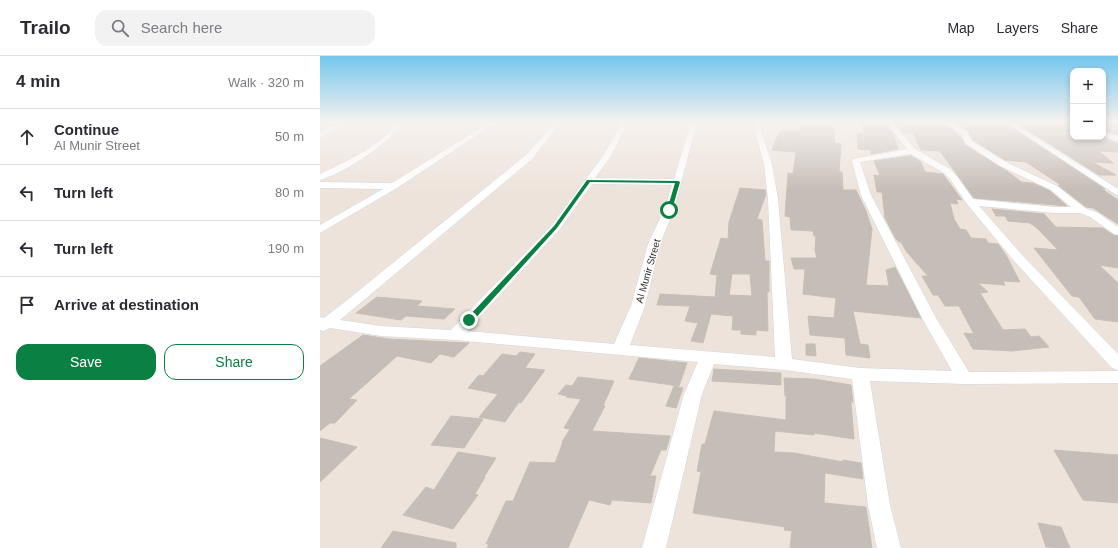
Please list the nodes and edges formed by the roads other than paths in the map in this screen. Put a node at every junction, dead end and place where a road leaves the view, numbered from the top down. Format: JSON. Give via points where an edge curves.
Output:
{"nodes":[{"id":1,"x":377,"y":145,"type":"edge"},
{"id":2,"x":458,"y":145,"type":"edge"},
{"id":3,"x":539,"y":145,"type":"edge"},
{"id":4,"x":613,"y":145,"type":"edge"},
{"id":5,"x":689,"y":145,"type":"edge"},
{"id":6,"x":762,"y":145,"type":"edge"},
{"id":7,"x":907,"y":145,"type":"edge"},
{"id":8,"x":974,"y":145,"type":"edge"},
{"id":9,"x":1044,"y":145,"type":"edge"},
{"id":10,"x":912,"y":151,"type":"junction"},
{"id":11,"x":320,"y":177,"type":"edge"},
{"id":12,"x":589,"y":181,"type":"junction"},
{"id":13,"x":678,"y":182,"type":"junction"},
{"id":14,"x":320,"y":185,"type":"edge"},
{"id":15,"x":394,"y":186,"type":"junction"},
{"id":16,"x":1118,"y":193,"type":"edge"},
{"id":17,"x":970,"y":202,"type":"junction"},
{"id":18,"x":1081,"y":210,"type":"junction"},
{"id":19,"x":320,"y":230,"type":"edge"},
{"id":20,"x":1118,"y":232,"type":"edge"},
{"id":21,"x":322,"y":325,"type":"edge"},
{"id":22,"x":455,"y":335,"type":"junction"},
{"id":23,"x":620,"y":349,"type":"junction"},
{"id":24,"x":708,"y":358,"type":"junction"},
{"id":25,"x":784,"y":364,"type":"junction"},
{"id":26,"x":1118,"y":364,"type":"edge"},
{"id":27,"x":860,"y":374,"type":"junction"},
{"id":28,"x":1118,"y":377,"type":"edge"},
{"id":29,"x":964,"y":378,"type":"junction"},
{"id":30,"x":654,"y":548,"type":"edge"},
{"id":31,"x":890,"y":548,"type":"edge"}],
"edges":[{"from":1,"to":11,"type":"street"},
{"from":2,"to":15,"type":"street"},
{"from":3,"to":21,"type":"street","via":[[529,157],[357,300]]},
{"from":4,"to":12,"type":"street"},
{"from":5,"to":13,"type":"street","name":"Al Munir Street"},
{"from":6,"to":25,"type":"street","via":[[773,199]]},
{"from":7,"to":10,"type":"street"},
{"from":8,"to":18,"type":"street","via":[[1012,169],[1057,190]]},
{"from":9,"to":16,"type":"street"},
{"from":10,"to":17,"type":"street","via":[[947,171]]},
{"from":10,"to":29,"type":"street","via":[[856,161],[866,195],[929,318]]},
{"from":12,"to":13,"type":"street"},
{"from":12,"to":22,"type":"street","via":[[556,227]]},
{"from":13,"to":23,"type":"street","name":"Al Munir Street","via":[[654,244],[638,306]]},
{"from":14,"to":15,"type":"street"},
{"from":15,"to":19,"type":"street"},
{"from":17,"to":18,"type":"street"},
{"from":17,"to":26,"type":"street","via":[[1019,260]]},
{"from":18,"to":20,"type":"street"},
{"from":21,"to":22,"type":"street"},
{"from":22,"to":23,"type":"street"},
{"from":23,"to":24,"type":"street"},
{"from":24,"to":25,"type":"street"},
{"from":24,"to":30,"type":"street","via":[[693,394]]},
{"from":25,"to":27,"type":"street"},
{"from":27,"to":29,"type":"street"},
{"from":27,"to":31,"type":"street","via":[[879,505]]},
{"from":28,"to":29,"type":"street"}]}
